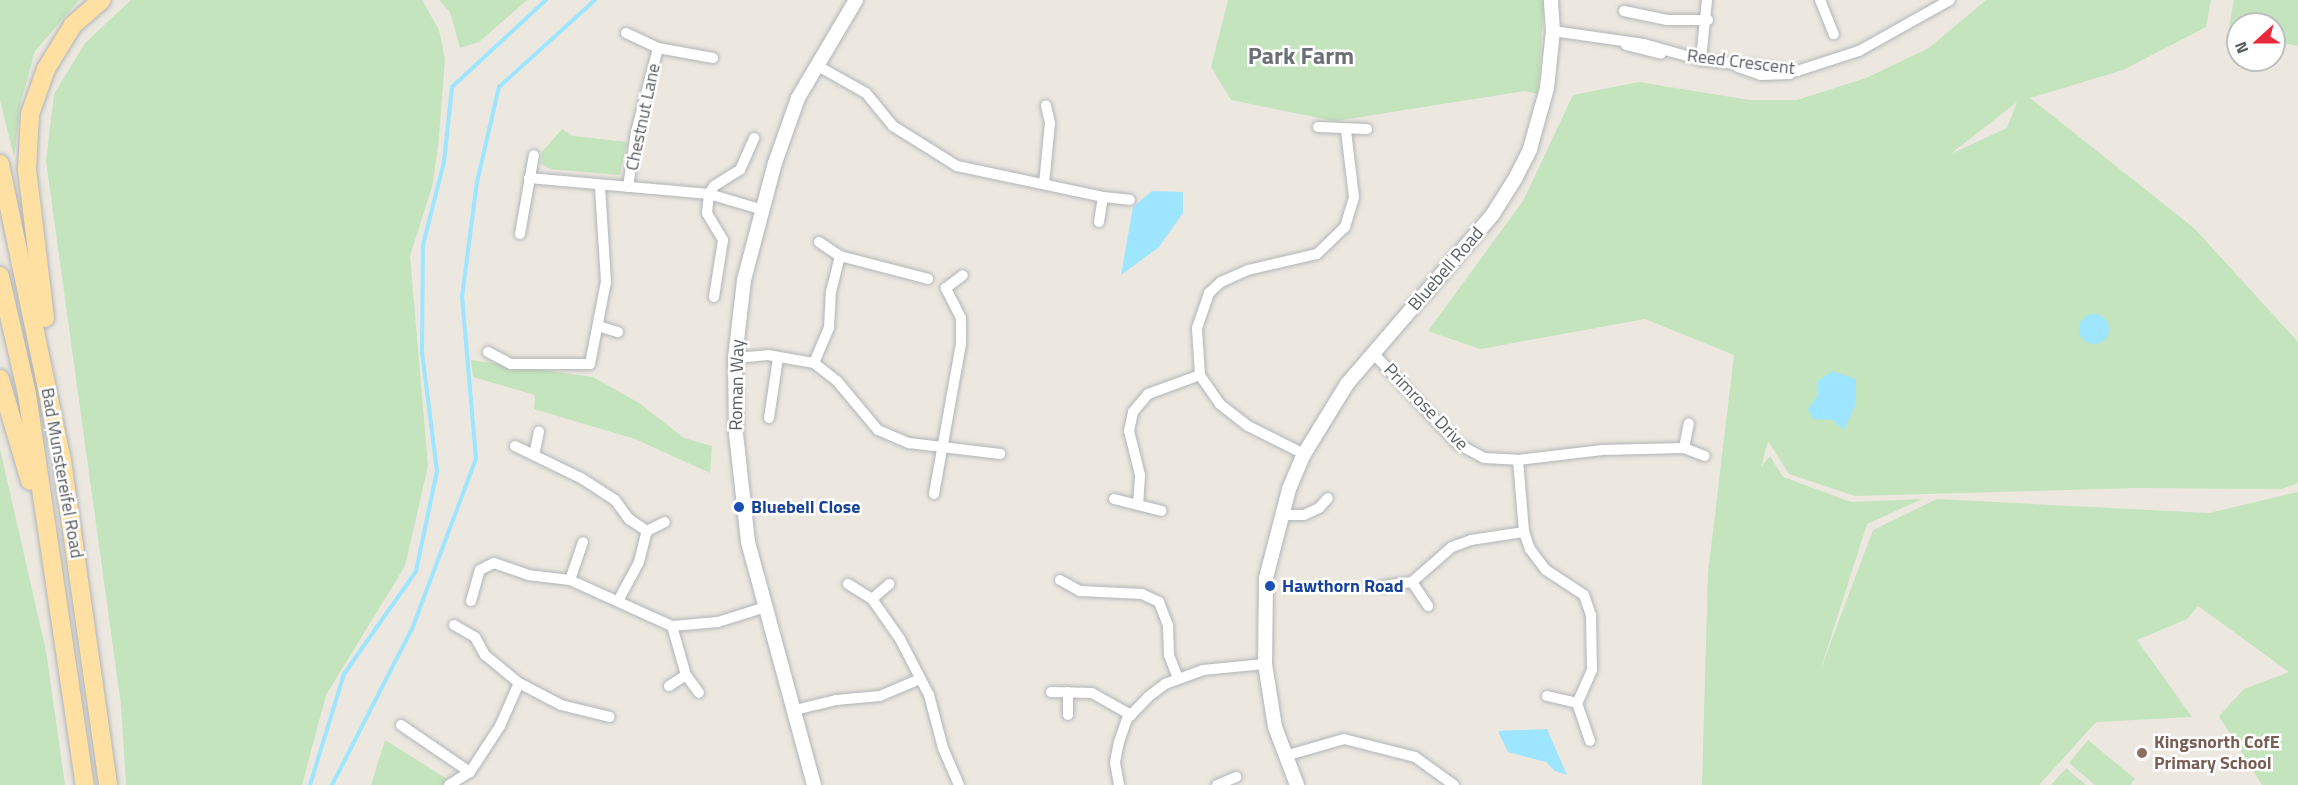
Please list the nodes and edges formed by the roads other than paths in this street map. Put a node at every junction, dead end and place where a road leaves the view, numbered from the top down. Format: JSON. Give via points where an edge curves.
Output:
{"nodes":[{"id":1,"x":102,"y":0,"type":"edge"},
{"id":2,"x":856,"y":0,"type":"edge"},
{"id":3,"x":1551,"y":0,"type":"edge"},
{"id":4,"x":1707,"y":0,"type":"edge"},
{"id":5,"x":1820,"y":0,"type":"edge"},
{"id":6,"x":1950,"y":0,"type":"edge"},
{"id":7,"x":1624,"y":11,"type":"dead end"},
{"id":8,"x":1708,"y":20,"type":"junction"},
{"id":9,"x":1553,"y":31,"type":"junction"},
{"id":10,"x":626,"y":33,"type":"dead end"},
{"id":11,"x":1834,"y":34,"type":"dead end"},
{"id":12,"x":658,"y":48,"type":"junction"},
{"id":13,"x":713,"y":58,"type":"dead end"},
{"id":14,"x":1701,"y":60,"type":"junction"},
{"id":15,"x":816,"y":65,"type":"junction"},
{"id":16,"x":1046,"y":105,"type":"dead end"},
{"id":17,"x":1318,"y":127,"type":"dead end"},
{"id":18,"x":1367,"y":129,"type":"dead end"},
{"id":19,"x":1346,"y":131,"type":"junction"},
{"id":20,"x":754,"y":138,"type":"dead end"},
{"id":21,"x":534,"y":155,"type":"dead end"},
{"id":22,"x":0,"y":164,"type":"edge"},
{"id":23,"x":529,"y":178,"type":"junction"},
{"id":24,"x":1044,"y":184,"type":"junction"},
{"id":25,"x":600,"y":187,"type":"junction"},
{"id":26,"x":628,"y":187,"type":"junction"},
{"id":27,"x":709,"y":194,"type":"junction"},
{"id":28,"x":1103,"y":197,"type":"junction"},
{"id":29,"x":1130,"y":200,"type":"dead end"},
{"id":30,"x":760,"y":209,"type":"junction"},
{"id":31,"x":1099,"y":222,"type":"dead end"},
{"id":32,"x":520,"y":234,"type":"dead end"},
{"id":33,"x":819,"y":242,"type":"dead end"},
{"id":34,"x":840,"y":256,"type":"junction"},
{"id":35,"x":963,"y":275,"type":"dead end"},
{"id":36,"x":0,"y":276,"type":"edge"},
{"id":37,"x":928,"y":279,"type":"dead end"},
{"id":38,"x":714,"y":297,"type":"dead end"},
{"id":39,"x":598,"y":326,"type":"junction"},
{"id":40,"x":618,"y":332,"type":"dead end"},
{"id":41,"x":488,"y":352,"type":"dead end"},
{"id":42,"x":1373,"y":353,"type":"junction"},
{"id":43,"x":735,"y":358,"type":"junction"},
{"id":44,"x":778,"y":358,"type":"junction"},
{"id":45,"x":814,"y":363,"type":"junction"},
{"id":46,"x":1200,"y":375,"type":"junction"},
{"id":47,"x":0,"y":379,"type":"edge"},
{"id":48,"x":769,"y":418,"type":"dead end"},
{"id":49,"x":1689,"y":423,"type":"dead end"},
{"id":50,"x":539,"y":432,"type":"dead end"},
{"id":51,"x":941,"y":444,"type":"junction"},
{"id":52,"x":515,"y":446,"type":"dead end"},
{"id":53,"x":1683,"y":448,"type":"junction"},
{"id":54,"x":1304,"y":453,"type":"junction"},
{"id":55,"x":1000,"y":454,"type":"dead end"},
{"id":56,"x":534,"y":455,"type":"junction"},
{"id":57,"x":1705,"y":456,"type":"dead end"},
{"id":58,"x":1518,"y":460,"type":"junction"},
{"id":59,"x":62,"y":461,"type":"junction"},
{"id":60,"x":934,"y":494,"type":"dead end"},
{"id":61,"x":1328,"y":498,"type":"dead end"},
{"id":62,"x":1114,"y":499,"type":"dead end"},
{"id":63,"x":1138,"y":505,"type":"junction"},
{"id":64,"x":1162,"y":511,"type":"dead end"},
{"id":65,"x":1281,"y":515,"type":"junction"},
{"id":66,"x":665,"y":522,"type":"dead end"},
{"id":67,"x":647,"y":531,"type":"junction"},
{"id":68,"x":1524,"y":532,"type":"junction"},
{"id":69,"x":583,"y":542,"type":"dead end"},
{"id":70,"x":49,"y":546,"type":"junction"},
{"id":71,"x":570,"y":580,"type":"junction"},
{"id":72,"x":1060,"y":580,"type":"dead end"},
{"id":73,"x":1412,"y":582,"type":"junction"},
{"id":74,"x":848,"y":584,"type":"dead end"},
{"id":75,"x":889,"y":585,"type":"dead end"},
{"id":76,"x":1383,"y":586,"type":"dead end"},
{"id":77,"x":872,"y":599,"type":"junction"},
{"id":78,"x":471,"y":601,"type":"dead end"},
{"id":79,"x":618,"y":601,"type":"junction"},
{"id":80,"x":1428,"y":606,"type":"dead end"},
{"id":81,"x":766,"y":607,"type":"junction"},
{"id":82,"x":454,"y":625,"type":"dead end"},
{"id":83,"x":672,"y":626,"type":"junction"},
{"id":84,"x":1265,"y":664,"type":"junction"},
{"id":85,"x":686,"y":675,"type":"junction"},
{"id":86,"x":1178,"y":678,"type":"junction"},
{"id":87,"x":920,"y":679,"type":"junction"},
{"id":88,"x":519,"y":683,"type":"junction"},
{"id":89,"x":669,"y":686,"type":"dead end"},
{"id":90,"x":1051,"y":692,"type":"dead end"},
{"id":91,"x":1068,"y":692,"type":"junction"},
{"id":92,"x":699,"y":693,"type":"dead end"},
{"id":93,"x":1547,"y":696,"type":"dead end"},
{"id":94,"x":1577,"y":703,"type":"junction"},
{"id":95,"x":795,"y":710,"type":"junction"},
{"id":96,"x":1068,"y":715,"type":"dead end"},
{"id":97,"x":1131,"y":715,"type":"junction"},
{"id":98,"x":610,"y":717,"type":"dead end"},
{"id":99,"x":401,"y":725,"type":"dead end"},
{"id":100,"x":1590,"y":741,"type":"dead end"},
{"id":101,"x":1285,"y":756,"type":"junction"},
{"id":102,"x":470,"y":772,"type":"junction"},
{"id":103,"x":1236,"y":777,"type":"dead end"},
{"id":104,"x":84,"y":785,"type":"edge"},
{"id":105,"x":108,"y":785,"type":"edge"},
{"id":106,"x":449,"y":785,"type":"edge"},
{"id":107,"x":814,"y":785,"type":"edge"},
{"id":108,"x":959,"y":785,"type":"edge"},
{"id":109,"x":1119,"y":785,"type":"edge"},
{"id":110,"x":1217,"y":785,"type":"edge"},
{"id":111,"x":1297,"y":785,"type":"edge"},
{"id":112,"x":1454,"y":785,"type":"edge"}],
"edges":[{"from":1,"to":59,"type":"main road","via":[[73,25],[46,69],[30,114],[26,148]]},
{"from":2,"to":15,"type":"street","name":"Roman Way"},
{"from":3,"to":9,"type":"street","name":"Bluebell Road"},
{"from":4,"to":8,"type":"street"},
{"from":5,"to":11,"type":"street"},
{"from":6,"to":14,"type":"street","name":"Reed Crescent","via":[[1859,51],[1808,70],[1761,75]]},
{"from":7,"to":8,"type":"street","via":[[1667,20]]},
{"from":8,"to":14,"type":"street"},
{"from":9,"to":14,"type":"street","name":"Reed Crescent"},
{"from":9,"to":42,"type":"street","name":"Bluebell Road","via":[[1541,116],[1515,179],[1493,214]]},
{"from":10,"to":12,"type":"street","name":"Chestnut Lane"},
{"from":12,"to":13,"type":"street","name":"Chestnut Lane"},
{"from":12,"to":26,"type":"street","name":"Chestnut Lane","via":[[636,132]]},
{"from":15,"to":24,"type":"street","via":[[866,93],[893,126],[935,156],[982,174]]},
{"from":15,"to":30,"type":"street","name":"Roman Way","via":[[798,98]]},
{"from":16,"to":24,"type":"street","via":[[1050,123]]},
{"from":17,"to":19,"type":"street"},
{"from":18,"to":19,"type":"street"},
{"from":19,"to":46,"type":"street","via":[[1354,197],[1345,227],[1317,254],[1234,275],[1209,293],[1197,328]]},
{"from":20,"to":27,"type":"street","via":[[740,170],[714,186]]},
{"from":21,"to":23,"type":"street"},
{"from":22,"to":59,"type":"main road","name":"Bad Munstereifel Road"},
{"from":23,"to":25,"type":"street","name":"Chestnut Lane"},
{"from":23,"to":32,"type":"street"},
{"from":24,"to":28,"type":"street"},
{"from":25,"to":26,"type":"street","name":"Chestnut Lane"},
{"from":25,"to":39,"type":"street","via":[[606,282]]},
{"from":26,"to":27,"type":"street","name":"Chestnut Lane"},
{"from":27,"to":30,"type":"street","name":"Chestnut Lane"},
{"from":27,"to":38,"type":"street","via":[[707,213],[723,240]]},
{"from":28,"to":29,"type":"street"},
{"from":28,"to":31,"type":"street"},
{"from":30,"to":43,"type":"street","name":"Roman Way","via":[[744,280]]},
{"from":33,"to":34,"type":"street"},
{"from":34,"to":37,"type":"street"},
{"from":34,"to":45,"type":"street","via":[[831,292],[829,328]]},
{"from":35,"to":51,"type":"street","via":[[946,288],[961,318],[962,344]]},
{"from":36,"to":70,"type":"main road","name":"Bad Munstereifel Road","via":[[27,394]]},
{"from":39,"to":40,"type":"street"},
{"from":39,"to":41,"type":"street","via":[[590,364],[511,364]]},
{"from":42,"to":54,"type":"street","name":"Bluebell Road","via":[[1347,384]]},
{"from":42,"to":58,"type":"street","name":"Primrose Drive","via":[[1458,444],[1484,458]]},
{"from":43,"to":44,"type":"street"},
{"from":43,"to":81,"type":"street","name":"Roman Way","via":[[736,434],[748,542]]},
{"from":44,"to":45,"type":"street"},
{"from":44,"to":48,"type":"street"},
{"from":45,"to":51,"type":"street","via":[[837,381],[878,430],[909,443]]},
{"from":46,"to":54,"type":"street","via":[[1233,416]]},
{"from":46,"to":63,"type":"street","via":[[1148,394],[1133,412],[1129,431],[1140,475]]},
{"from":47,"to":70,"type":"main road"},
{"from":49,"to":53,"type":"street"},
{"from":50,"to":56,"type":"street"},
{"from":51,"to":55,"type":"street"},
{"from":51,"to":60,"type":"street"},
{"from":52,"to":56,"type":"street"},
{"from":53,"to":57,"type":"street","name":"Primrose Drive"},
{"from":53,"to":58,"type":"street","name":"Primrose Drive","via":[[1602,450]]},
{"from":54,"to":65,"type":"street","name":"Bluebell Road"},
{"from":56,"to":67,"type":"street","via":[[615,500],[629,519]]},
{"from":58,"to":68,"type":"street"},
{"from":59,"to":105,"type":"main road","name":"Bad Munstereifel Road"},
{"from":61,"to":65,"type":"street","via":[[1304,515]]},
{"from":62,"to":63,"type":"street"},
{"from":63,"to":64,"type":"street"},
{"from":65,"to":84,"type":"street","name":"Bluebell Road","via":[[1266,578]]},
{"from":66,"to":67,"type":"street"},
{"from":67,"to":79,"type":"street","via":[[639,562]]},
{"from":68,"to":73,"type":"street","via":[[1452,547]]},
{"from":68,"to":94,"type":"street","via":[[1535,560],[1578,589],[1587,601],[1592,628],[1592,670]]},
{"from":69,"to":71,"type":"street"},
{"from":70,"to":104,"type":"main road","name":"Bad Munstereifel Road"},
{"from":71,"to":78,"type":"street","via":[[528,575],[494,563],[480,570]]},
{"from":71,"to":79,"type":"street"},
{"from":72,"to":86,"type":"street","via":[[1080,591],[1142,594],[1159,602],[1168,626],[1169,655]]},
{"from":73,"to":76,"type":"street"},
{"from":73,"to":80,"type":"street"},
{"from":74,"to":77,"type":"street"},
{"from":75,"to":77,"type":"street"},
{"from":77,"to":87,"type":"street"},
{"from":79,"to":83,"type":"street","via":[[640,615]]},
{"from":81,"to":83,"type":"street","via":[[718,621]]},
{"from":81,"to":95,"type":"street","name":"Roman Way"},
{"from":82,"to":88,"type":"street","via":[[476,637],[485,655]]},
{"from":83,"to":85,"type":"street"},
{"from":84,"to":86,"type":"street","via":[[1203,670]]},
{"from":84,"to":101,"type":"street","name":"Bluebell Road","via":[[1275,728]]},
{"from":85,"to":89,"type":"street"},
{"from":85,"to":92,"type":"street"},
{"from":86,"to":97,"type":"street","via":[[1148,697]]},
{"from":87,"to":95,"type":"street","via":[[880,696],[836,700]]},
{"from":87,"to":108,"type":"street"},
{"from":88,"to":98,"type":"street","via":[[561,705]]},
{"from":88,"to":102,"type":"street","via":[[500,726]]},
{"from":90,"to":91,"type":"street"},
{"from":91,"to":96,"type":"street"},
{"from":91,"to":97,"type":"street","via":[[1092,693]]},
{"from":93,"to":94,"type":"street"},
{"from":94,"to":100,"type":"street"},
{"from":95,"to":107,"type":"street","name":"Roman Way"},
{"from":97,"to":109,"type":"street","via":[[1115,762]]},
{"from":99,"to":102,"type":"street"},
{"from":101,"to":111,"type":"street","name":"Bluebell Road"},
{"from":101,"to":112,"type":"street","via":[[1344,739],[1415,756]]},
{"from":102,"to":106,"type":"street"},
{"from":103,"to":110,"type":"street"}]}
